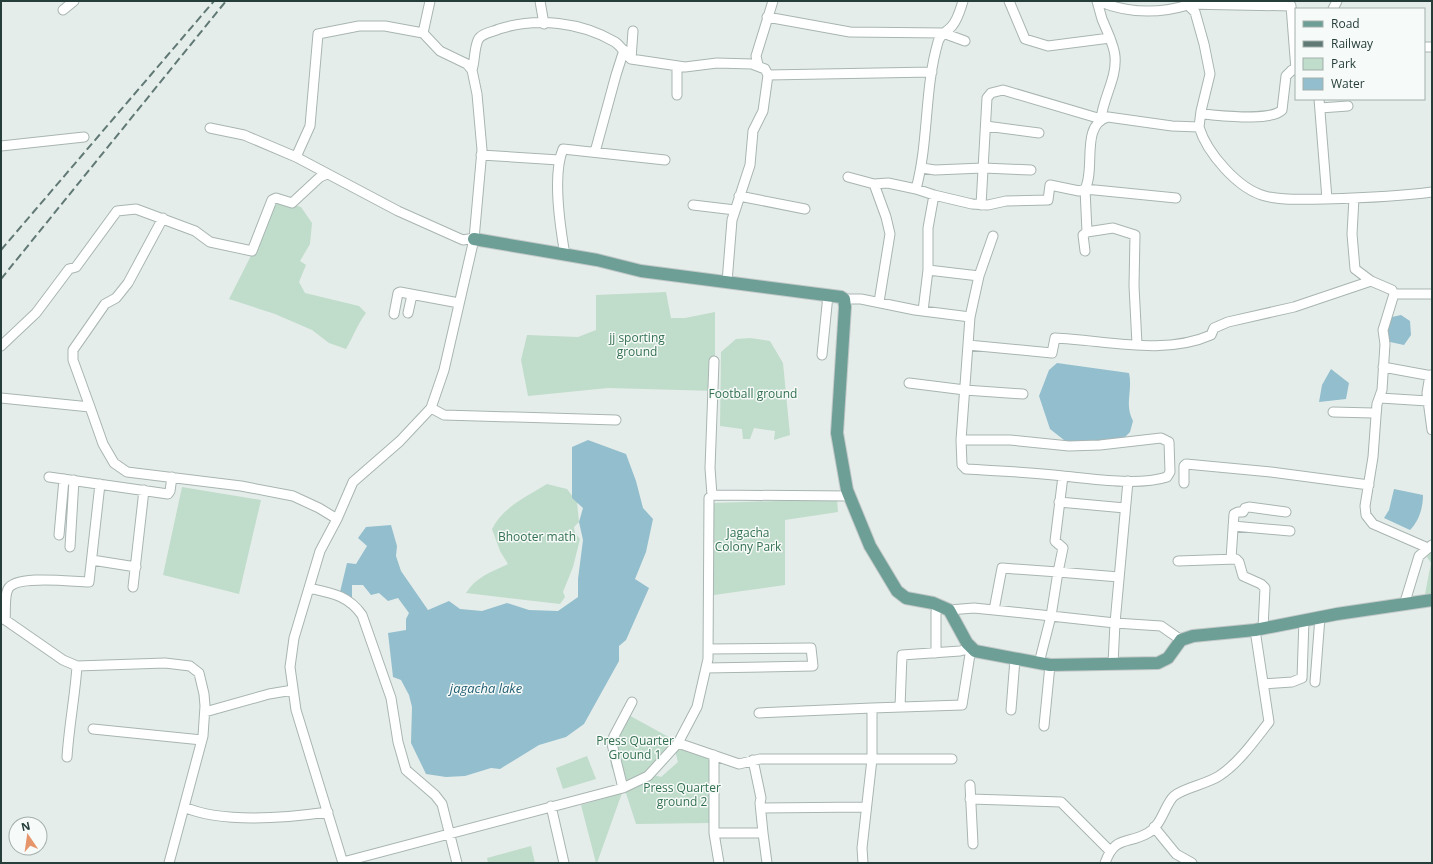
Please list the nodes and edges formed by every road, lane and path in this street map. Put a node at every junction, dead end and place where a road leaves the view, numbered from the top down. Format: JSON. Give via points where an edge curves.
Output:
{"nodes":[{"id":1,"x":74,"y":1,"type":"edge"},
{"id":2,"x":430,"y":1,"type":"edge"},
{"id":3,"x":540,"y":1,"type":"edge"},
{"id":4,"x":773,"y":1,"type":"edge"},
{"id":5,"x":963,"y":1,"type":"edge"},
{"id":6,"x":1009,"y":1,"type":"edge"},
{"id":7,"x":1098,"y":1,"type":"edge"},
{"id":8,"x":1185,"y":3,"type":"edge"},
{"id":9,"x":63,"y":10,"type":"dead end"},
{"id":10,"x":768,"y":17,"type":"junction"},
{"id":11,"x":544,"y":24,"type":"junction"},
{"id":12,"x":633,"y":31,"type":"dead end"},
{"id":13,"x":943,"y":32,"type":"junction"},
{"id":14,"x":423,"y":33,"type":"junction"},
{"id":15,"x":1110,"y":38,"type":"junction"},
{"id":16,"x":965,"y":41,"type":"dead end"},
{"id":17,"x":624,"y":50,"type":"junction"},
{"id":18,"x":1295,"y":57,"type":"edge"},
{"id":19,"x":631,"y":59,"type":"junction"},
{"id":20,"x":758,"y":65,"type":"junction"},
{"id":21,"x":678,"y":67,"type":"junction"},
{"id":22,"x":472,"y":70,"type":"junction"},
{"id":23,"x":1295,"y":70,"type":"edge"},
{"id":24,"x":932,"y":72,"type":"junction"},
{"id":25,"x":768,"y":75,"type":"junction"},
{"id":26,"x":677,"y":96,"type":"dead end"},
{"id":27,"x":1320,"y":103,"type":"edge"},
{"id":28,"x":1348,"y":106,"type":"dead end"},
{"id":29,"x":1201,"y":114,"type":"junction"},
{"id":30,"x":1101,"y":119,"type":"junction"},
{"id":31,"x":986,"y":126,"type":"junction"},
{"id":32,"x":1199,"y":127,"type":"junction"},
{"id":33,"x":210,"y":128,"type":"dead end"},
{"id":34,"x":1038,"y":133,"type":"dead end"},
{"id":35,"x":84,"y":137,"type":"dead end"},
{"id":36,"x":1,"y":146,"type":"edge"},
{"id":37,"x":595,"y":152,"type":"junction"},
{"id":38,"x":481,"y":155,"type":"junction"},
{"id":39,"x":296,"y":157,"type":"junction"},
{"id":40,"x":560,"y":160,"type":"junction"},
{"id":41,"x":665,"y":160,"type":"dead end"},
{"id":42,"x":922,"y":168,"type":"junction"},
{"id":43,"x":983,"y":168,"type":"junction"},
{"id":44,"x":1031,"y":170,"type":"dead end"},
{"id":45,"x":327,"y":174,"type":"junction"},
{"id":46,"x":848,"y":177,"type":"dead end"},
{"id":47,"x":874,"y":184,"type":"junction"},
{"id":48,"x":916,"y":189,"type":"junction"},
{"id":49,"x":1085,"y":189,"type":"junction"},
{"id":50,"x":1432,"y":192,"type":"edge"},
{"id":51,"x":934,"y":195,"type":"junction"},
{"id":52,"x":739,"y":196,"type":"junction"},
{"id":53,"x":1176,"y":198,"type":"dead end"},
{"id":54,"x":1327,"y":198,"type":"junction"},
{"id":55,"x":1354,"y":198,"type":"junction"},
{"id":56,"x":693,"y":205,"type":"dead end"},
{"id":57,"x":981,"y":205,"type":"junction"},
{"id":58,"x":806,"y":209,"type":"dead end"},
{"id":59,"x":734,"y":210,"type":"junction"},
{"id":60,"x":163,"y":218,"type":"junction"},
{"id":61,"x":1087,"y":232,"type":"junction"},
{"id":62,"x":993,"y":236,"type":"dead end"},
{"id":63,"x":474,"y":239,"type":"junction"},
{"id":64,"x":1085,"y":251,"type":"dead end"},
{"id":65,"x":565,"y":255,"type":"junction"},
{"id":66,"x":928,"y":270,"type":"junction"},
{"id":67,"x":979,"y":276,"type":"junction"},
{"id":68,"x":1371,"y":281,"type":"junction"},
{"id":69,"x":727,"y":282,"type":"junction"},
{"id":70,"x":1394,"y":294,"type":"junction"},
{"id":71,"x":1432,"y":294,"type":"edge"},
{"id":72,"x":412,"y":295,"type":"junction"},
{"id":73,"x":828,"y":295,"type":"junction"},
{"id":74,"x":844,"y":300,"type":"junction"},
{"id":75,"x":879,"y":302,"type":"junction"},
{"id":76,"x":459,"y":303,"type":"junction"},
{"id":77,"x":923,"y":311,"type":"junction"},
{"id":78,"x":408,"y":313,"type":"dead end"},
{"id":79,"x":394,"y":314,"type":"dead end"},
{"id":80,"x":970,"y":317,"type":"junction"},
{"id":81,"x":1137,"y":344,"type":"junction"},
{"id":82,"x":968,"y":345,"type":"junction"},
{"id":83,"x":1,"y":346,"type":"edge"},
{"id":84,"x":822,"y":356,"type":"dead end"},
{"id":85,"x":714,"y":361,"type":"dead end"},
{"id":86,"x":1383,"y":367,"type":"junction"},
{"id":87,"x":1431,"y":376,"type":"edge"},
{"id":88,"x":909,"y":383,"type":"dead end"},
{"id":89,"x":965,"y":390,"type":"junction"},
{"id":90,"x":1022,"y":394,"type":"dead end"},
{"id":91,"x":1,"y":398,"type":"edge"},
{"id":92,"x":1380,"y":398,"type":"junction"},
{"id":93,"x":1428,"y":401,"type":"junction"},
{"id":94,"x":90,"y":407,"type":"junction"},
{"id":95,"x":431,"y":408,"type":"junction"},
{"id":96,"x":1333,"y":412,"type":"dead end"},
{"id":97,"x":1376,"y":416,"type":"junction"},
{"id":98,"x":616,"y":420,"type":"dead end"},
{"id":99,"x":1432,"y":430,"type":"edge"},
{"id":100,"x":961,"y":440,"type":"junction"},
{"id":101,"x":1063,"y":476,"type":"junction"},
{"id":102,"x":49,"y":477,"type":"dead end"},
{"id":103,"x":172,"y":478,"type":"junction"},
{"id":104,"x":64,"y":479,"type":"junction"},
{"id":105,"x":74,"y":480,"type":"junction"},
{"id":106,"x":1128,"y":481,"type":"junction"},
{"id":107,"x":1184,"y":483,"type":"dead end"},
{"id":108,"x":100,"y":484,"type":"junction"},
{"id":109,"x":1369,"y":485,"type":"junction"},
{"id":110,"x":144,"y":490,"type":"junction"},
{"id":111,"x":712,"y":495,"type":"junction"},
{"id":112,"x":849,"y":496,"type":"junction"},
{"id":113,"x":1059,"y":502,"type":"junction"},
{"id":114,"x":1125,"y":508,"type":"junction"},
{"id":115,"x":1286,"y":512,"type":"dead end"},
{"id":116,"x":337,"y":519,"type":"junction"},
{"id":117,"x":1233,"y":526,"type":"junction"},
{"id":118,"x":1290,"y":531,"type":"dead end"},
{"id":119,"x":59,"y":535,"type":"dead end"},
{"id":120,"x":1430,"y":546,"type":"edge"},
{"id":121,"x":70,"y":547,"type":"dead end"},
{"id":122,"x":1231,"y":559,"type":"junction"},
{"id":123,"x":92,"y":560,"type":"junction"},
{"id":124,"x":1178,"y":561,"type":"dead end"},
{"id":125,"x":136,"y":567,"type":"junction"},
{"id":126,"x":1058,"y":572,"type":"junction"},
{"id":127,"x":1119,"y":577,"type":"junction"},
{"id":128,"x":133,"y":587,"type":"dead end"},
{"id":129,"x":309,"y":588,"type":"junction"},
{"id":130,"x":1432,"y":600,"type":"edge"},
{"id":131,"x":1404,"y":605,"type":"junction"},
{"id":132,"x":944,"y":608,"type":"junction"},
{"id":133,"x":994,"y":610,"type":"junction"},
{"id":134,"x":1051,"y":616,"type":"junction"},
{"id":135,"x":1320,"y":617,"type":"junction"},
{"id":136,"x":3,"y":618,"type":"edge"},
{"id":137,"x":1304,"y":620,"type":"junction"},
{"id":138,"x":1115,"y":623,"type":"junction"},
{"id":139,"x":1259,"y":629,"type":"junction"},
{"id":140,"x":1181,"y":640,"type":"junction"},
{"id":141,"x":971,"y":648,"type":"junction"},
{"id":142,"x":708,"y":649,"type":"junction"},
{"id":143,"x":936,"y":653,"type":"junction"},
{"id":144,"x":1015,"y":659,"type":"junction"},
{"id":145,"x":1044,"y":664,"type":"junction"},
{"id":146,"x":1113,"y":664,"type":"junction"},
{"id":147,"x":77,"y":666,"type":"junction"},
{"id":148,"x":706,"y":668,"type":"junction"},
{"id":149,"x":1316,"y":682,"type":"dead end"},
{"id":150,"x":1262,"y":684,"type":"junction"},
{"id":151,"x":293,"y":690,"type":"junction"},
{"id":152,"x":632,"y":702,"type":"dead end"},
{"id":153,"x":900,"y":707,"type":"junction"},
{"id":154,"x":872,"y":708,"type":"junction"},
{"id":155,"x":1011,"y":710,"type":"dead end"},
{"id":156,"x":205,"y":712,"type":"junction"},
{"id":157,"x":759,"y":713,"type":"dead end"},
{"id":158,"x":1044,"y":726,"type":"dead end"},
{"id":159,"x":94,"y":729,"type":"dead end"},
{"id":160,"x":202,"y":740,"type":"junction"},
{"id":161,"x":678,"y":743,"type":"junction"},
{"id":162,"x":714,"y":755,"type":"junction"},
{"id":163,"x":67,"y":757,"type":"dead end"},
{"id":164,"x":872,"y":759,"type":"junction"},
{"id":165,"x":952,"y":759,"type":"dead end"},
{"id":166,"x":753,"y":760,"type":"junction"},
{"id":167,"x":970,"y":785,"type":"dead end"},
{"id":168,"x":623,"y":788,"type":"junction"},
{"id":169,"x":970,"y":799,"type":"junction"},
{"id":170,"x":184,"y":806,"type":"junction"},
{"id":171,"x":551,"y":806,"type":"junction"},
{"id":172,"x":866,"y":807,"type":"junction"},
{"id":173,"x":762,"y":808,"type":"junction"},
{"id":174,"x":328,"y":812,"type":"junction"},
{"id":175,"x":1154,"y":827,"type":"junction"},
{"id":176,"x":714,"y":833,"type":"junction"},
{"id":177,"x":763,"y":833,"type":"junction"},
{"id":178,"x":448,"y":834,"type":"junction"},
{"id":179,"x":974,"y":844,"type":"dead end"},
{"id":180,"x":1110,"y":851,"type":"junction"},
{"id":181,"x":343,"y":862,"type":"edge"},
{"id":182,"x":169,"y":863,"type":"edge"},
{"id":183,"x":457,"y":863,"type":"edge"},
{"id":184,"x":564,"y":863,"type":"edge"},
{"id":185,"x":719,"y":863,"type":"edge"},
{"id":186,"x":767,"y":863,"type":"edge"},
{"id":187,"x":863,"y":863,"type":"edge"},
{"id":188,"x":1105,"y":863,"type":"edge"},
{"id":189,"x":1192,"y":863,"type":"edge"}],
"edges":[{"from":1,"to":9,"type":"street"},
{"from":2,"to":14,"type":"street"},
{"from":3,"to":11,"type":"street"},
{"from":4,"to":10,"type":"street"},
{"from":5,"to":13,"type":"street","via":[[952,26]]},
{"from":6,"to":15,"type":"street","via":[[1025,40],[1048,46]]},
{"from":7,"to":8,"type":"street","via":[[1111,7],[1147,12],[1172,10]]},
{"from":7,"to":15,"type":"street"},
{"from":8,"to":18,"type":"street","via":[[1291,6]]},
{"from":8,"to":29,"type":"street","via":[[1195,12],[1210,74]]},
{"from":10,"to":13,"type":"street","via":[[850,32]]},
{"from":10,"to":20,"type":"street","via":[[756,56]]},
{"from":11,"to":17,"type":"street","via":[[564,23],[582,27],[615,42]]},
{"from":11,"to":22,"type":"street","via":[[508,27],[483,35],[478,40]]},
{"from":12,"to":19,"type":"street"},
{"from":13,"to":16,"type":"street"},
{"from":13,"to":24,"type":"street","via":[[938,40]]},
{"from":14,"to":22,"type":"street","via":[[440,51],[467,64]]},
{"from":14,"to":39,"type":"street","via":[[385,26],[359,26],[318,34],[310,126]]},
{"from":15,"to":30,"type":"street","via":[[1115,57]]},
{"from":17,"to":19,"type":"street"},
{"from":17,"to":37,"type":"street"},
{"from":19,"to":21,"type":"street"},
{"from":20,"to":21,"type":"street","via":[[717,63]]},
{"from":20,"to":25,"type":"street"},
{"from":21,"to":26,"type":"street"},
{"from":22,"to":38,"type":"street","via":[[477,94]]},
{"from":23,"to":29,"type":"street","via":[[1286,76],[1282,110],[1275,115],[1252,117]]},
{"from":24,"to":25,"type":"street"},
{"from":24,"to":42,"type":"street"},
{"from":25,"to":52,"type":"street","via":[[763,111],[753,131],[750,164]]},
{"from":27,"to":28,"type":"street"},
{"from":27,"to":54,"type":"street"},
{"from":29,"to":32,"type":"street"},
{"from":30,"to":31,"type":"street","via":[[1003,90],[991,93],[988,98]]},
{"from":30,"to":32,"type":"street","via":[[1108,117]]},
{"from":30,"to":49,"type":"street","via":[[1092,129],[1089,181]]},
{"from":31,"to":34,"type":"street"},
{"from":31,"to":43,"type":"street"},
{"from":32,"to":54,"type":"street","via":[[1202,138],[1219,163],[1246,186],[1263,196]]},
{"from":33,"to":39,"type":"street","via":[[244,135]]},
{"from":35,"to":36,"type":"street"},
{"from":37,"to":40,"type":"street","via":[[563,148]]},
{"from":37,"to":41,"type":"street"},
{"from":38,"to":40,"type":"street"},
{"from":38,"to":63,"type":"street"},
{"from":39,"to":45,"type":"street"},
{"from":40,"to":65,"type":"street","via":[[560,230]]},
{"from":42,"to":43,"type":"street"},
{"from":42,"to":48,"type":"street"},
{"from":43,"to":44,"type":"street"},
{"from":43,"to":57,"type":"street"},
{"from":45,"to":60,"type":"street","via":[[320,177],[292,203],[276,198],[272,200],[252,251],[210,242],[195,231]]},
{"from":45,"to":63,"type":"street","via":[[398,211],[463,240]]},
{"from":46,"to":47,"type":"street"},
{"from":47,"to":48,"type":"street","via":[[888,183]]},
{"from":47,"to":75,"type":"street","via":[[890,234]]},
{"from":48,"to":51,"type":"street"},
{"from":49,"to":53,"type":"street"},
{"from":49,"to":57,"type":"street","via":[[1079,191],[1050,185],[1048,200],[1006,201]]},
{"from":49,"to":61,"type":"street"},
{"from":50,"to":55,"type":"street"},
{"from":51,"to":57,"type":"street"},
{"from":51,"to":66,"type":"street","via":[[928,228]]},
{"from":52,"to":58,"type":"street"},
{"from":52,"to":59,"type":"street"},
{"from":54,"to":55,"type":"street"},
{"from":55,"to":68,"type":"street","via":[[1352,234],[1355,269]]},
{"from":56,"to":59,"type":"street"},
{"from":59,"to":69,"type":"street"},
{"from":60,"to":83,"type":"street","via":[[136,209],[117,210],[76,267],[69,269],[36,313]]},
{"from":60,"to":94,"type":"street","via":[[128,283],[116,298],[105,304],[73,350],[73,360]]},
{"from":61,"to":64,"type":"street","via":[[1083,235]]},
{"from":61,"to":81,"type":"street","via":[[1113,228],[1135,235]]},
{"from":62,"to":67,"type":"street"},
{"from":63,"to":65,"type":"main road"},
{"from":63,"to":76,"type":"street"},
{"from":65,"to":69,"type":"main road","via":[[641,271]]},
{"from":66,"to":67,"type":"street"},
{"from":66,"to":77,"type":"street"},
{"from":67,"to":80,"type":"street"},
{"from":68,"to":70,"type":"street","via":[[1392,290]]},
{"from":68,"to":81,"type":"street","via":[[1294,307],[1228,322],[1214,328],[1211,335],[1198,341],[1149,347]]},
{"from":69,"to":73,"type":"main road"},
{"from":70,"to":71,"type":"street"},
{"from":70,"to":86,"type":"street","via":[[1383,330]]},
{"from":72,"to":76,"type":"street"},
{"from":72,"to":78,"type":"street"},
{"from":72,"to":79,"type":"street","via":[[398,293]]},
{"from":73,"to":74,"type":"main road","via":[[839,296]]},
{"from":73,"to":84,"type":"street"},
{"from":74,"to":75,"type":"street","via":[[861,298]]},
{"from":74,"to":112,"type":"main road","via":[[837,433]]},
{"from":75,"to":77,"type":"street"},
{"from":76,"to":95,"type":"street","via":[[444,370]]},
{"from":77,"to":80,"type":"street"},
{"from":80,"to":82,"type":"street"},
{"from":81,"to":82,"type":"street","via":[[1055,338],[1052,353]]},
{"from":82,"to":89,"type":"street"},
{"from":85,"to":111,"type":"street","via":[[710,468]]},
{"from":86,"to":87,"type":"street"},
{"from":86,"to":92,"type":"street"},
{"from":87,"to":93,"type":"street"},
{"from":88,"to":89,"type":"street"},
{"from":89,"to":90,"type":"street"},
{"from":89,"to":100,"type":"street"},
{"from":91,"to":94,"type":"street"},
{"from":92,"to":93,"type":"street"},
{"from":92,"to":97,"type":"street"},
{"from":93,"to":99,"type":"street"},
{"from":94,"to":103,"type":"street","via":[[103,444],[114,463],[127,472]]},
{"from":95,"to":98,"type":"street","via":[[444,415]]},
{"from":95,"to":116,"type":"street","via":[[400,441],[353,482]]},
{"from":96,"to":97,"type":"street","via":[[1373,413]]},
{"from":97,"to":109,"type":"street"},
{"from":100,"to":101,"type":"street","via":[[962,465],[966,469]]},
{"from":100,"to":106,"type":"street","via":[[1010,440],[1069,446],[1161,438],[1169,442],[1170,472],[1166,477]]},
{"from":101,"to":106,"type":"street"},
{"from":101,"to":113,"type":"street"},
{"from":102,"to":104,"type":"street"},
{"from":103,"to":110,"type":"street","via":[[168,494]]},
{"from":103,"to":116,"type":"street","via":[[241,486],[293,496]]},
{"from":104,"to":105,"type":"street"},
{"from":104,"to":119,"type":"street"},
{"from":105,"to":108,"type":"street"},
{"from":105,"to":121,"type":"street"},
{"from":106,"to":114,"type":"street"},
{"from":107,"to":109,"type":"street","via":[[1186,464]]},
{"from":108,"to":110,"type":"street"},
{"from":108,"to":123,"type":"street"},
{"from":109,"to":120,"type":"street","via":[[1365,506],[1366,515],[1373,524]]},
{"from":110,"to":125,"type":"street"},
{"from":111,"to":112,"type":"street"},
{"from":111,"to":142,"type":"street","via":[[709,498]]},
{"from":112,"to":132,"type":"main road","via":[[870,546],[900,595]]},
{"from":113,"to":114,"type":"street"},
{"from":113,"to":126,"type":"street","via":[[1054,541],[1062,548]]},
{"from":114,"to":127,"type":"street"},
{"from":115,"to":117,"type":"street","via":[[1245,508],[1243,512],[1234,514]]},
{"from":116,"to":129,"type":"street","via":[[320,551]]},
{"from":117,"to":118,"type":"street"},
{"from":117,"to":122,"type":"street"},
{"from":120,"to":131,"type":"street","via":[[1419,556]]},
{"from":122,"to":124,"type":"street"},
{"from":122,"to":139,"type":"street","via":[[1236,558],[1239,562],[1243,576],[1265,588]]},
{"from":123,"to":125,"type":"street"},
{"from":123,"to":136,"type":"street","via":[[89,582],[22,580],[12,584],[7,590]]},
{"from":125,"to":128,"type":"street"},
{"from":126,"to":127,"type":"street"},
{"from":126,"to":133,"type":"street","via":[[1002,568]]},
{"from":126,"to":134,"type":"street"},
{"from":127,"to":138,"type":"street"},
{"from":129,"to":151,"type":"street","via":[[294,638],[290,667]]},
{"from":129,"to":178,"type":"street","via":[[334,594],[355,604],[362,615],[391,698],[398,742],[406,770],[442,804]]},
{"from":130,"to":131,"type":"main road"},
{"from":131,"to":135,"type":"main road"},
{"from":132,"to":133,"type":"street"},
{"from":132,"to":141,"type":"main road"},
{"from":132,"to":143,"type":"street","via":[[936,612]]},
{"from":133,"to":134,"type":"street"},
{"from":134,"to":138,"type":"street"},
{"from":134,"to":145,"type":"street"},
{"from":135,"to":137,"type":"main road"},
{"from":135,"to":149,"type":"street"},
{"from":136,"to":147,"type":"street","via":[[63,660]]},
{"from":137,"to":139,"type":"main road"},
{"from":137,"to":150,"type":"street","via":[[1302,678],[1292,682]]},
{"from":138,"to":140,"type":"street","via":[[1161,626]]},
{"from":138,"to":146,"type":"street"},
{"from":139,"to":140,"type":"main road","via":[[1213,633]]},
{"from":139,"to":150,"type":"street"},
{"from":140,"to":146,"type":"main road","via":[[1164,661]]},
{"from":141,"to":143,"type":"street"},
{"from":141,"to":144,"type":"main road"},
{"from":141,"to":153,"type":"street","via":[[962,705]]},
{"from":142,"to":148,"type":"street"},
{"from":142,"to":148,"type":"street","via":[[811,648],[813,666]]},
{"from":143,"to":153,"type":"street","via":[[902,655]]},
{"from":144,"to":145,"type":"main road"},
{"from":144,"to":155,"type":"street"},
{"from":145,"to":146,"type":"main road"},
{"from":145,"to":158,"type":"street"},
{"from":147,"to":156,"type":"street","via":[[166,663],[190,666],[201,677]]},
{"from":147,"to":163,"type":"street"},
{"from":148,"to":161,"type":"street","via":[[697,707]]},
{"from":150,"to":175,"type":"street","via":[[1269,722],[1247,750],[1219,776],[1174,796]]},
{"from":151,"to":156,"type":"street"},
{"from":151,"to":174,"type":"street","via":[[296,710]]},
{"from":152,"to":168,"type":"street","via":[[612,744]]},
{"from":153,"to":154,"type":"street"},
{"from":154,"to":157,"type":"street"},
{"from":154,"to":164,"type":"street"},
{"from":156,"to":160,"type":"street"},
{"from":159,"to":160,"type":"street"},
{"from":160,"to":170,"type":"street"},
{"from":161,"to":162,"type":"street"},
{"from":161,"to":168,"type":"street","via":[[648,776]]},
{"from":162,"to":166,"type":"street","via":[[739,764]]},
{"from":162,"to":176,"type":"street"},
{"from":164,"to":165,"type":"street"},
{"from":164,"to":166,"type":"street"},
{"from":164,"to":172,"type":"street"},
{"from":166,"to":173,"type":"street"},
{"from":167,"to":169,"type":"street"},
{"from":168,"to":171,"type":"street"},
{"from":169,"to":179,"type":"street"},
{"from":169,"to":180,"type":"street","via":[[1060,802]]},
{"from":170,"to":174,"type":"street","via":[[198,813],[214,816],[293,817]]},
{"from":170,"to":182,"type":"street"},
{"from":171,"to":178,"type":"street"},
{"from":171,"to":184,"type":"street"},
{"from":172,"to":173,"type":"street"},
{"from":172,"to":187,"type":"street"},
{"from":173,"to":177,"type":"street"},
{"from":174,"to":181,"type":"street"},
{"from":175,"to":180,"type":"street","via":[[1148,833],[1120,842]]},
{"from":175,"to":189,"type":"street","via":[[1176,854]]},
{"from":176,"to":177,"type":"street"},
{"from":176,"to":185,"type":"street"},
{"from":177,"to":186,"type":"street"},
{"from":178,"to":181,"type":"street"},
{"from":178,"to":183,"type":"street"},
{"from":180,"to":188,"type":"street"}]}
